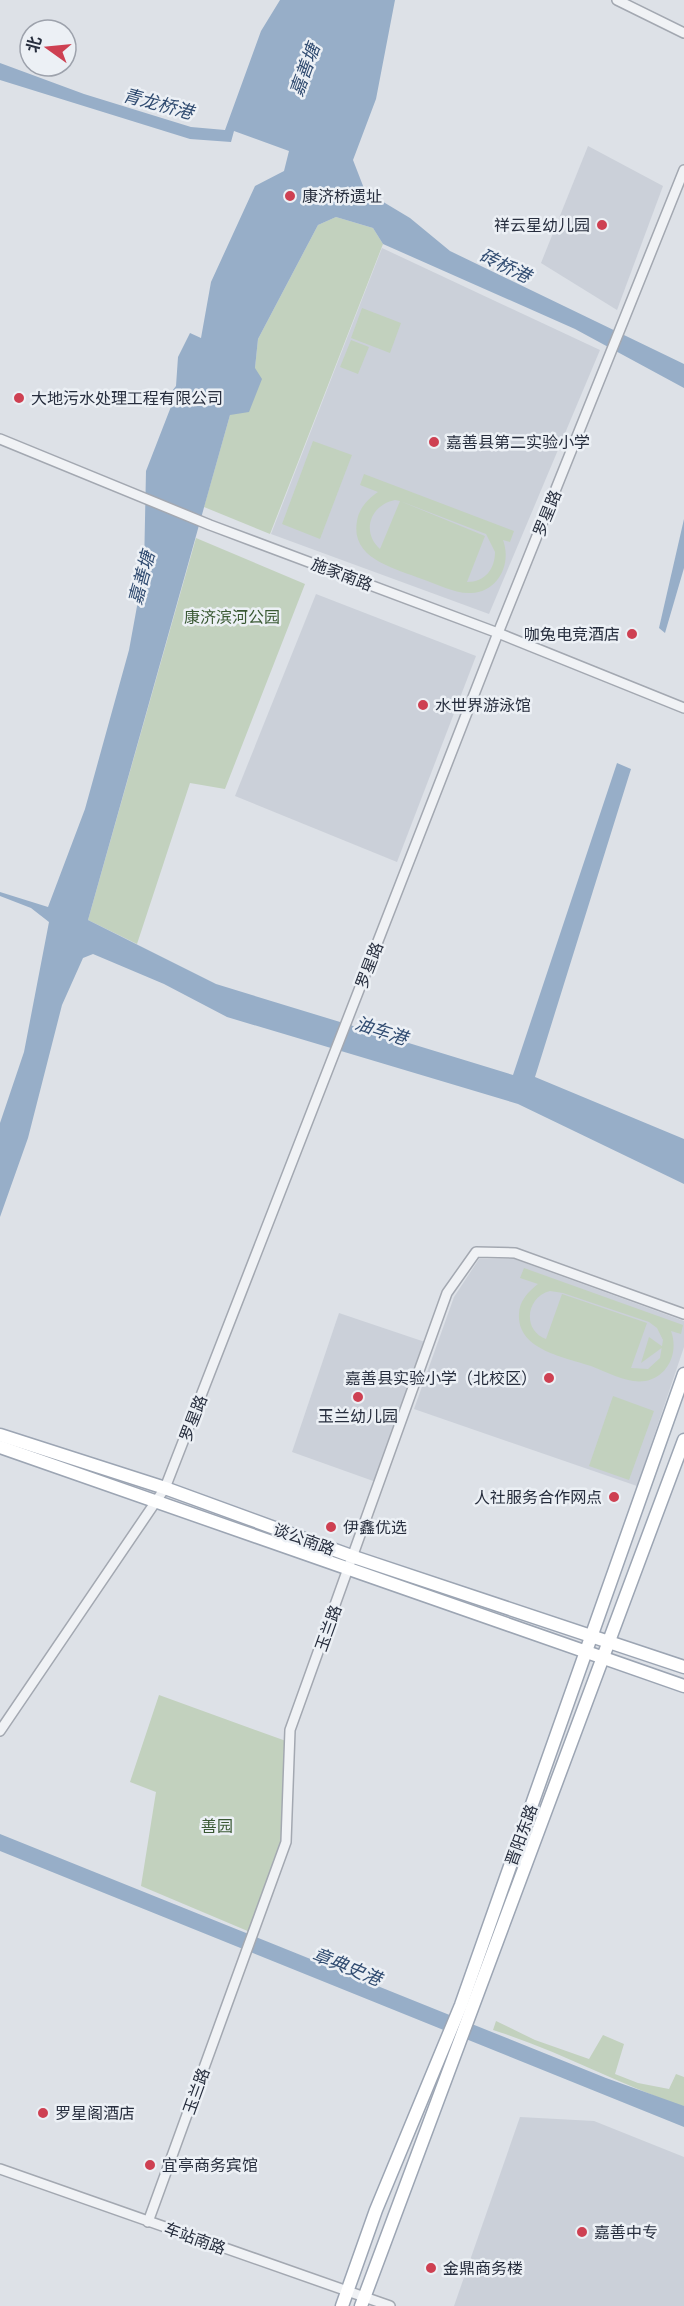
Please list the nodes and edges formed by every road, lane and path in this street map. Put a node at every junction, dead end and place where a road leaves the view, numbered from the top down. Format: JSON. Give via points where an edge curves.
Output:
{"nodes":[{"id":1,"x":617,"y":0,"type":"edge"},
{"id":2,"x":684,"y":33,"type":"edge"},
{"id":3,"x":684,"y":170,"type":"edge"},
{"id":4,"x":0,"y":439,"type":"edge"},
{"id":5,"x":498,"y":633,"type":"junction"},
{"id":6,"x":684,"y":708,"type":"edge"},
{"id":7,"x":684,"y":1314,"type":"edge"},
{"id":8,"x":684,"y":1374,"type":"edge"},
{"id":9,"x":0,"y":1435,"type":"edge"},
{"id":10,"x":684,"y":1440,"type":"edge"},
{"id":11,"x":0,"y":1447,"type":"edge"},
{"id":12,"x":165,"y":1488,"type":"junction"},
{"id":13,"x":157,"y":1501,"type":"junction"},
{"id":14,"x":354,"y":1557,"type":"junction"},
{"id":15,"x":349,"y":1570,"type":"junction"},
{"id":16,"x":592,"y":1635,"type":"junction"},
{"id":17,"x":609,"y":1641,"type":"junction"},
{"id":18,"x":586,"y":1652,"type":"junction"},
{"id":19,"x":603,"y":1657,"type":"junction"},
{"id":20,"x":684,"y":1666,"type":"edge"},
{"id":21,"x":684,"y":1686,"type":"edge"},
{"id":22,"x":0,"y":1731,"type":"edge"},
{"id":23,"x":465,"y":2008,"type":"junction"},
{"id":24,"x":450,"y":2048,"type":"junction"},
{"id":25,"x":0,"y":2169,"type":"edge"},
{"id":26,"x":148,"y":2222,"type":"junction"},
{"id":27,"x":345,"y":2290,"type":"junction"},
{"id":28,"x":362,"y":2301,"type":"edge"},
{"id":29,"x":342,"y":2306,"type":"edge"},
{"id":30,"x":390,"y":2306,"type":"edge"}],
"edges":[{"from":1,"to":2,"type":"street"},
{"from":3,"to":5,"type":"street","name":"罗星路"},
{"from":4,"to":5,"type":"street","name":"施家南路","via":[[210,525]]},
{"from":5,"to":6,"type":"street","name":"施家南路"},
{"from":5,"to":12,"type":"street","name":"罗星路"},
{"from":7,"to":14,"type":"street","name":"玉兰路","via":[[515,1253],[476,1252],[447,1293]]},
{"from":8,"to":16,"type":"main road","name":"晋阳东路"},
{"from":9,"to":12,"type":"main road","name":"谈公南路"},
{"from":10,"to":17,"type":"main road","name":"晋阳东路"},
{"from":11,"to":13,"type":"main road","name":"谈公南路"},
{"from":12,"to":13,"type":"street","name":"罗星路"},
{"from":12,"to":14,"type":"main road","name":"谈公南路"},
{"from":13,"to":15,"type":"main road","name":"谈公南路"},
{"from":13,"to":22,"type":"street","name":"罗星路"},
{"from":14,"to":15,"type":"street","name":"玉兰路"},
{"from":14,"to":16,"type":"main road","name":"谈公南路"},
{"from":15,"to":18,"type":"main road","name":"谈公南路"},
{"from":15,"to":26,"type":"street","name":"玉兰路","via":[[291,1730],[286,1842]]},
{"from":16,"to":17,"type":"main road","name":"谈公南路"},
{"from":16,"to":18,"type":"main road","name":"晋阳东路"},
{"from":17,"to":19,"type":"main road","name":"晋阳东路"},
{"from":17,"to":20,"type":"main road","name":"谈公南路"},
{"from":18,"to":19,"type":"main road","name":"谈公南路"},
{"from":18,"to":23,"type":"main road","name":"晋阳东路"},
{"from":19,"to":21,"type":"main road","name":"谈公南路"},
{"from":19,"to":23,"type":"main road","name":"晋阳东路"},
{"from":23,"to":24,"type":"main road","name":"晋阳东路"},
{"from":24,"to":27,"type":"main road","name":"晋阳东路"},
{"from":24,"to":28,"type":"main road","name":"晋阳东路"},
{"from":25,"to":26,"type":"street","name":"车站南路"},
{"from":26,"to":27,"type":"street","name":"车站南路"},
{"from":27,"to":28,"type":"street","name":"车站南路"},
{"from":27,"to":29,"type":"main road","name":"晋阳东路"},
{"from":28,"to":30,"type":"street","name":"车站南路"}]}
